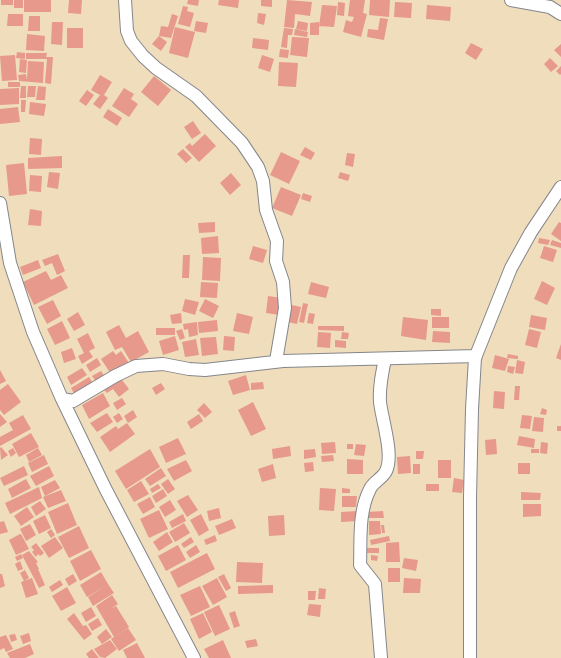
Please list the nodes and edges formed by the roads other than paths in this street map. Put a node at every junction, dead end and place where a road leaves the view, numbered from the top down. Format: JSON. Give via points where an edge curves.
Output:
{"nodes":[{"id":1,"x":125,"y":0,"type":"edge"},
{"id":2,"x":511,"y":0,"type":"edge"},
{"id":3,"x":550,"y":4,"type":"edge"},
{"id":4,"x":561,"y":14,"type":"edge"},
{"id":5,"x":561,"y":187,"type":"edge"},
{"id":6,"x":557,"y":200,"type":"edge"},
{"id":7,"x":0,"y":205,"type":"edge"},
{"id":8,"x":476,"y":357,"type":"junction"},
{"id":9,"x":385,"y":359,"type":"junction"},
{"id":10,"x":276,"y":361,"type":"junction"},
{"id":11,"x":62,"y":399,"type":"junction"},
{"id":12,"x":194,"y":658,"type":"edge"},
{"id":13,"x":381,"y":658,"type":"edge"},
{"id":14,"x":470,"y":658,"type":"edge"}],
"edges":[{"from":1,"to":10,"type":"street","via":[[127,31],[131,41],[156,68],[196,96],[242,143],[264,181],[266,210],[277,241],[276,261],[284,288],[285,308]]},
{"from":2,"to":3,"type":"street"},
{"from":3,"to":4,"type":"street"},
{"from":5,"to":6,"type":"street"},
{"from":6,"to":8,"type":"street","via":[[531,232],[511,268]]},
{"from":7,"to":11,"type":"street","via":[[10,263],[20,297]]},
{"from":8,"to":9,"type":"street"},
{"from":8,"to":14,"type":"street","via":[[470,497]]},
{"from":9,"to":10,"type":"street"},
{"from":9,"to":13,"type":"street","via":[[380,400],[388,455],[386,471],[370,489],[363,510],[360,565],[375,584]]},
{"from":10,"to":11,"type":"street","via":[[205,370],[163,364],[136,366],[73,401]]},
{"from":11,"to":12,"type":"street","via":[[105,488]]}]}
